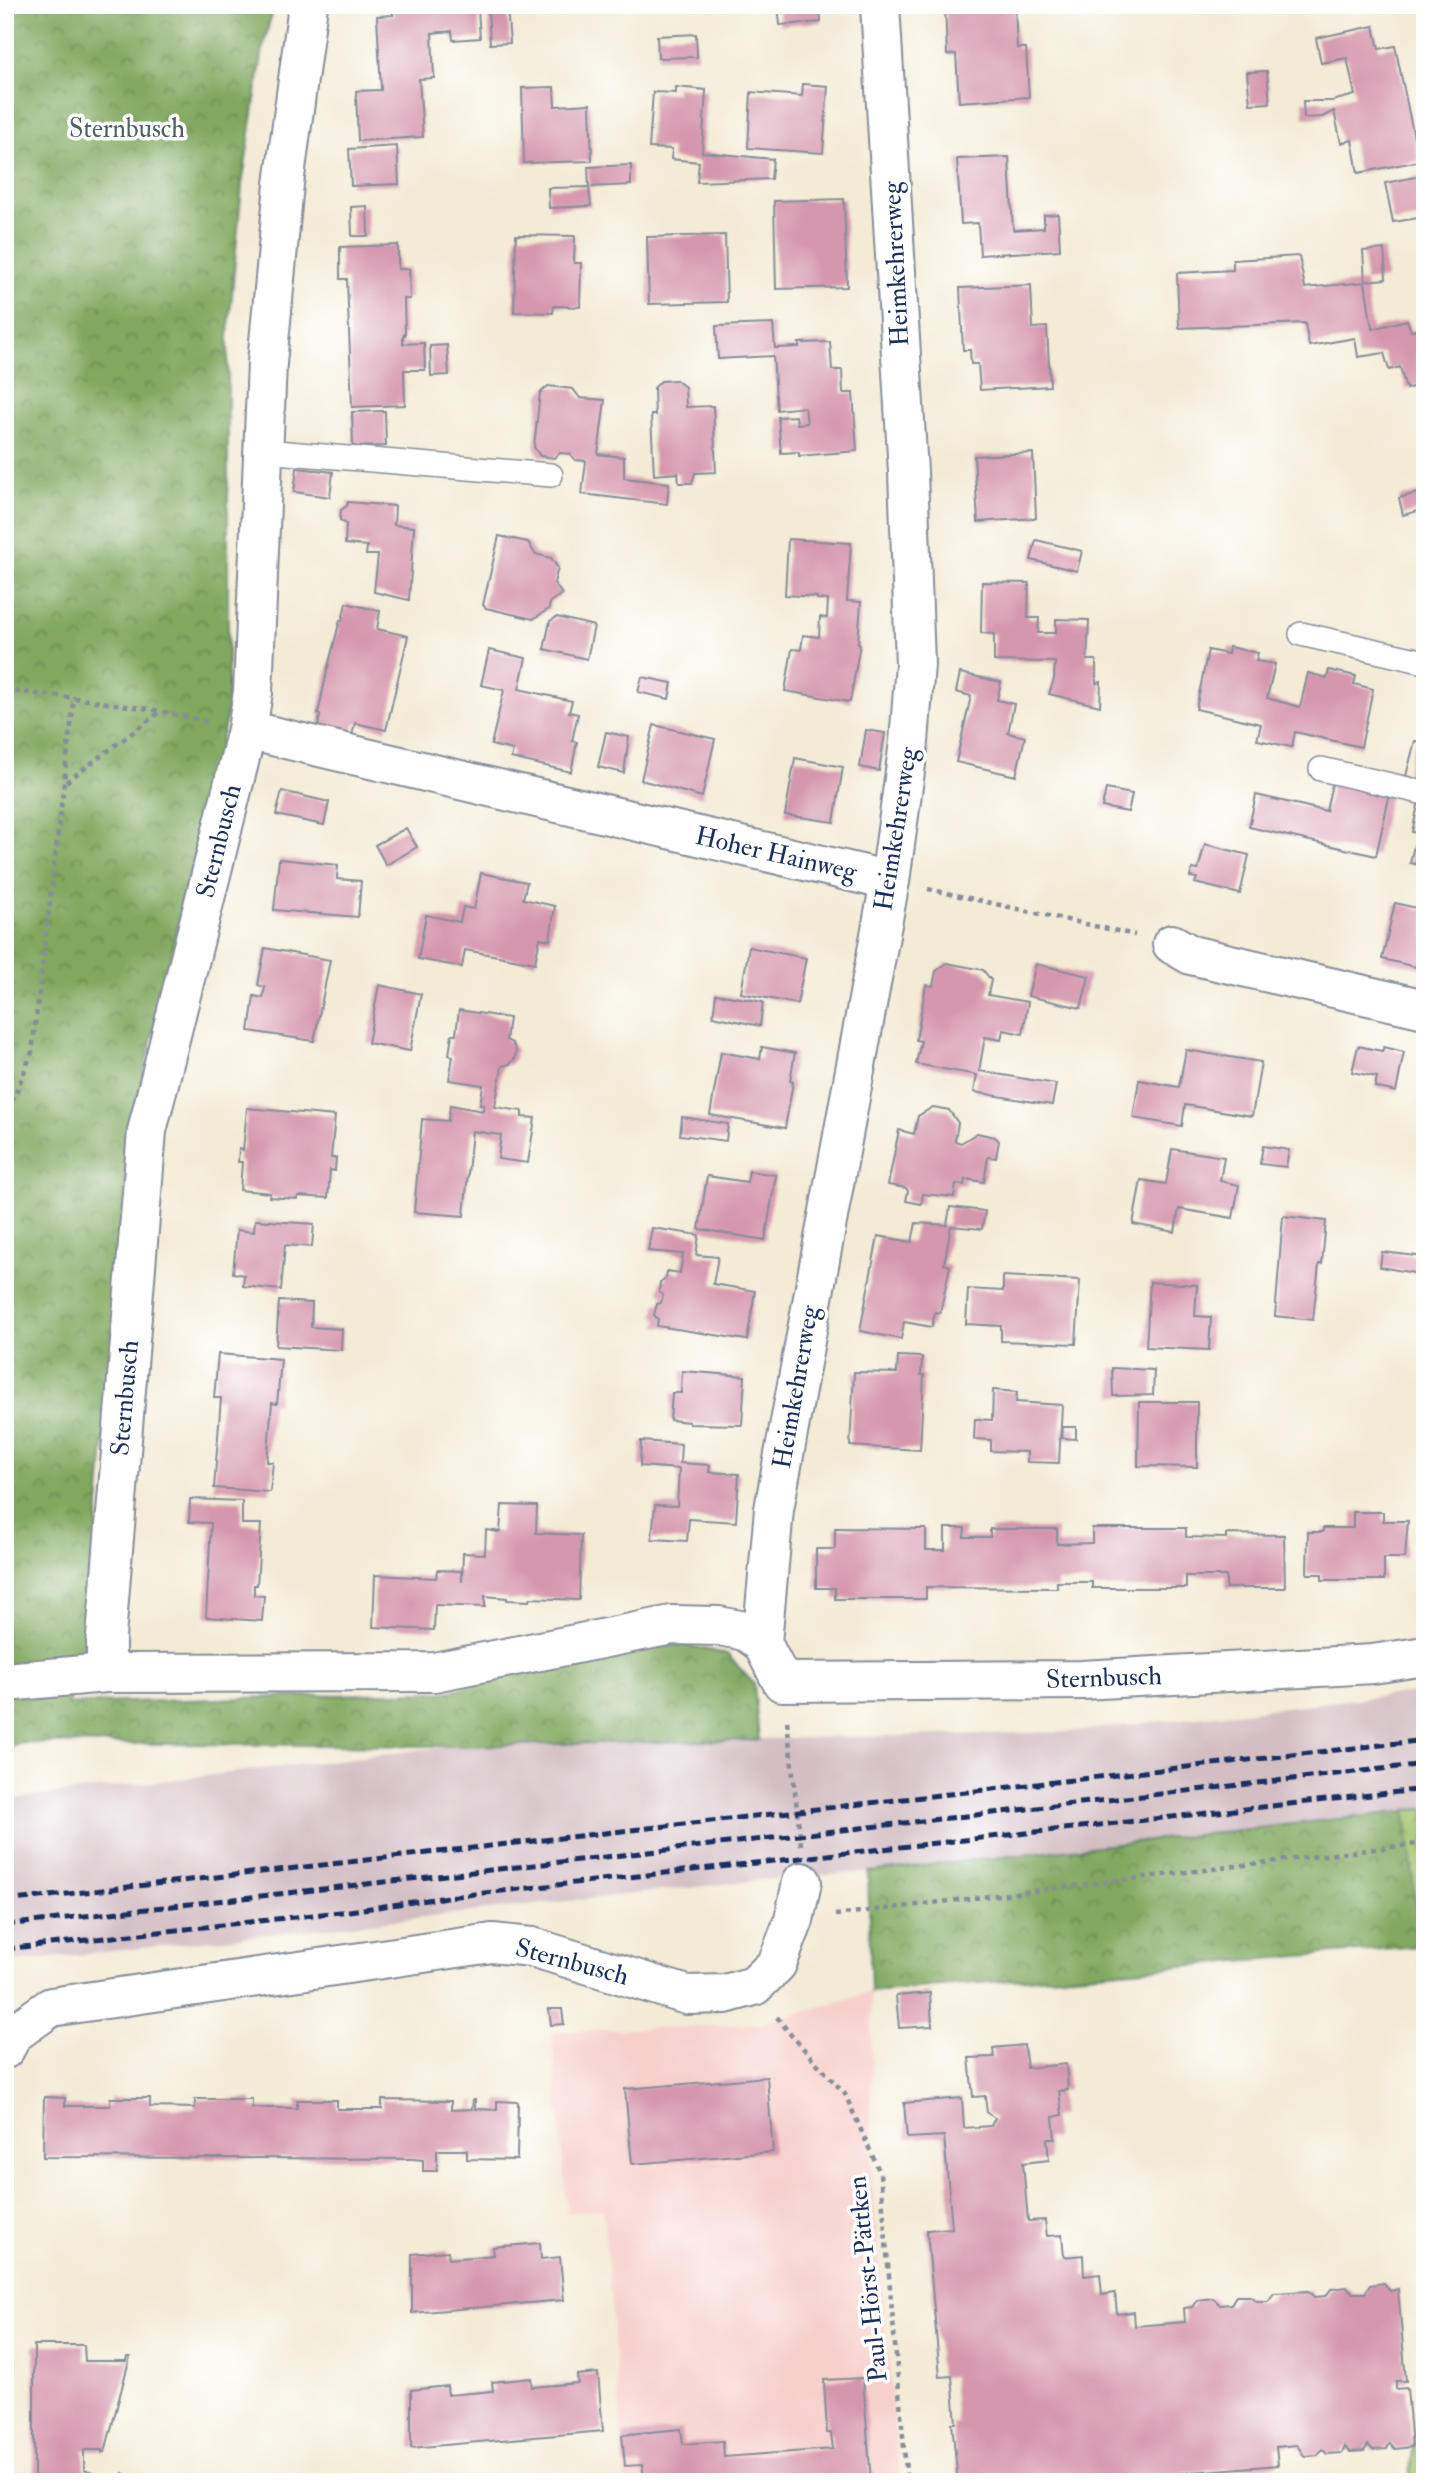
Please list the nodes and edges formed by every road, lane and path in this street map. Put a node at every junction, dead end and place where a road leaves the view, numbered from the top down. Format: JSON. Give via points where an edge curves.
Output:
{"nodes":[{"id":1,"x":309,"y":5,"type":"edge"},
{"id":2,"x":880,"y":5,"type":"edge"},
{"id":3,"x":264,"y":451,"type":"junction"},
{"id":4,"x":551,"y":475,"type":"dead end"},
{"id":5,"x":1301,"y":634,"type":"dead end"},
{"id":6,"x":1425,"y":662,"type":"edge"},
{"id":7,"x":5,"y":690,"type":"edge"},
{"id":8,"x":74,"y":698,"type":"junction"},
{"id":9,"x":161,"y":711,"type":"junction"},
{"id":10,"x":247,"y":730,"type":"junction"},
{"id":11,"x":1321,"y":769,"type":"dead end"},
{"id":12,"x":65,"y":782,"type":"junction"},
{"id":13,"x":1425,"y":793,"type":"edge"},
{"id":14,"x":890,"y":881,"type":"junction"},
{"id":15,"x":1172,"y":944,"type":"joint"},
{"id":16,"x":1425,"y":1009,"type":"edge"},
{"id":17,"x":5,"y":1109,"type":"edge"},
{"id":18,"x":762,"y":1643,"type":"junction"},
{"id":19,"x":1425,"y":1656,"type":"edge"},
{"id":20,"x":106,"y":1673,"type":"junction"},
{"id":21,"x":5,"y":1682,"type":"edge"},
{"id":22,"x":782,"y":1682,"type":"junction"},
{"id":23,"x":1425,"y":1843,"type":"edge"},
{"id":24,"x":802,"y":1882,"type":"joint"},
{"id":25,"x":794,"y":1920,"type":"junction"},
{"id":26,"x":754,"y":1986,"type":"junction"},
{"id":27,"x":5,"y":2049,"type":"edge"},
{"id":28,"x":907,"y":2482,"type":"edge"}],
"edges":[{"from":1,"to":3,"type":"street","name":"Sternbusch","via":[[284,184],[267,363]]},
{"from":2,"to":14,"type":"street","name":"Heimkehrerweg","via":[[915,664]]},
{"from":3,"to":4,"type":"lane"},
{"from":3,"to":10,"type":"street","name":"Sternbusch","via":[[253,692]]},
{"from":5,"to":6,"type":"lane"},
{"from":7,"to":8,"type":"path"},
{"from":8,"to":9,"type":"path"},
{"from":8,"to":12,"type":"path"},
{"from":9,"to":10,"type":"path"},
{"from":9,"to":12,"type":"path"},
{"from":10,"to":14,"type":"street","name":"Hoher Hainweg"},
{"from":10,"to":20,"type":"street","name":"Sternbusch","via":[[147,1131]]},
{"from":11,"to":13,"type":"lane"},
{"from":12,"to":17,"type":"path","via":[[32,1052]]},
{"from":14,"to":15,"type":"path","name":"Hoher Hainweg"},
{"from":14,"to":18,"type":"street","name":"Heimkehrerweg","via":[[776,1496]]},
{"from":15,"to":16,"type":"street","via":[[1191,956]]},
{"from":18,"to":20,"type":"street","via":[[732,1628],[672,1625],[434,1672]]},
{"from":18,"to":22,"type":"street"},
{"from":19,"to":22,"type":"street","name":"Sternbusch","via":[[1373,1664],[1082,1680]]},
{"from":20,"to":21,"type":"street"},
{"from":22,"to":24,"type":"path"},
{"from":23,"to":25,"type":"path"},
{"from":24,"to":25,"type":"street"},
{"from":25,"to":26,"type":"street","via":[[777,1964]]},
{"from":26,"to":27,"type":"street","name":"Sternbusch","via":[[725,1994],[687,1995],[532,1947],[492,1943],[51,2007],[13,2034]]},
{"from":26,"to":28,"type":"path","name":"Paul-Hörst-Pättken","via":[[845,2094],[880,2173]]}]}
